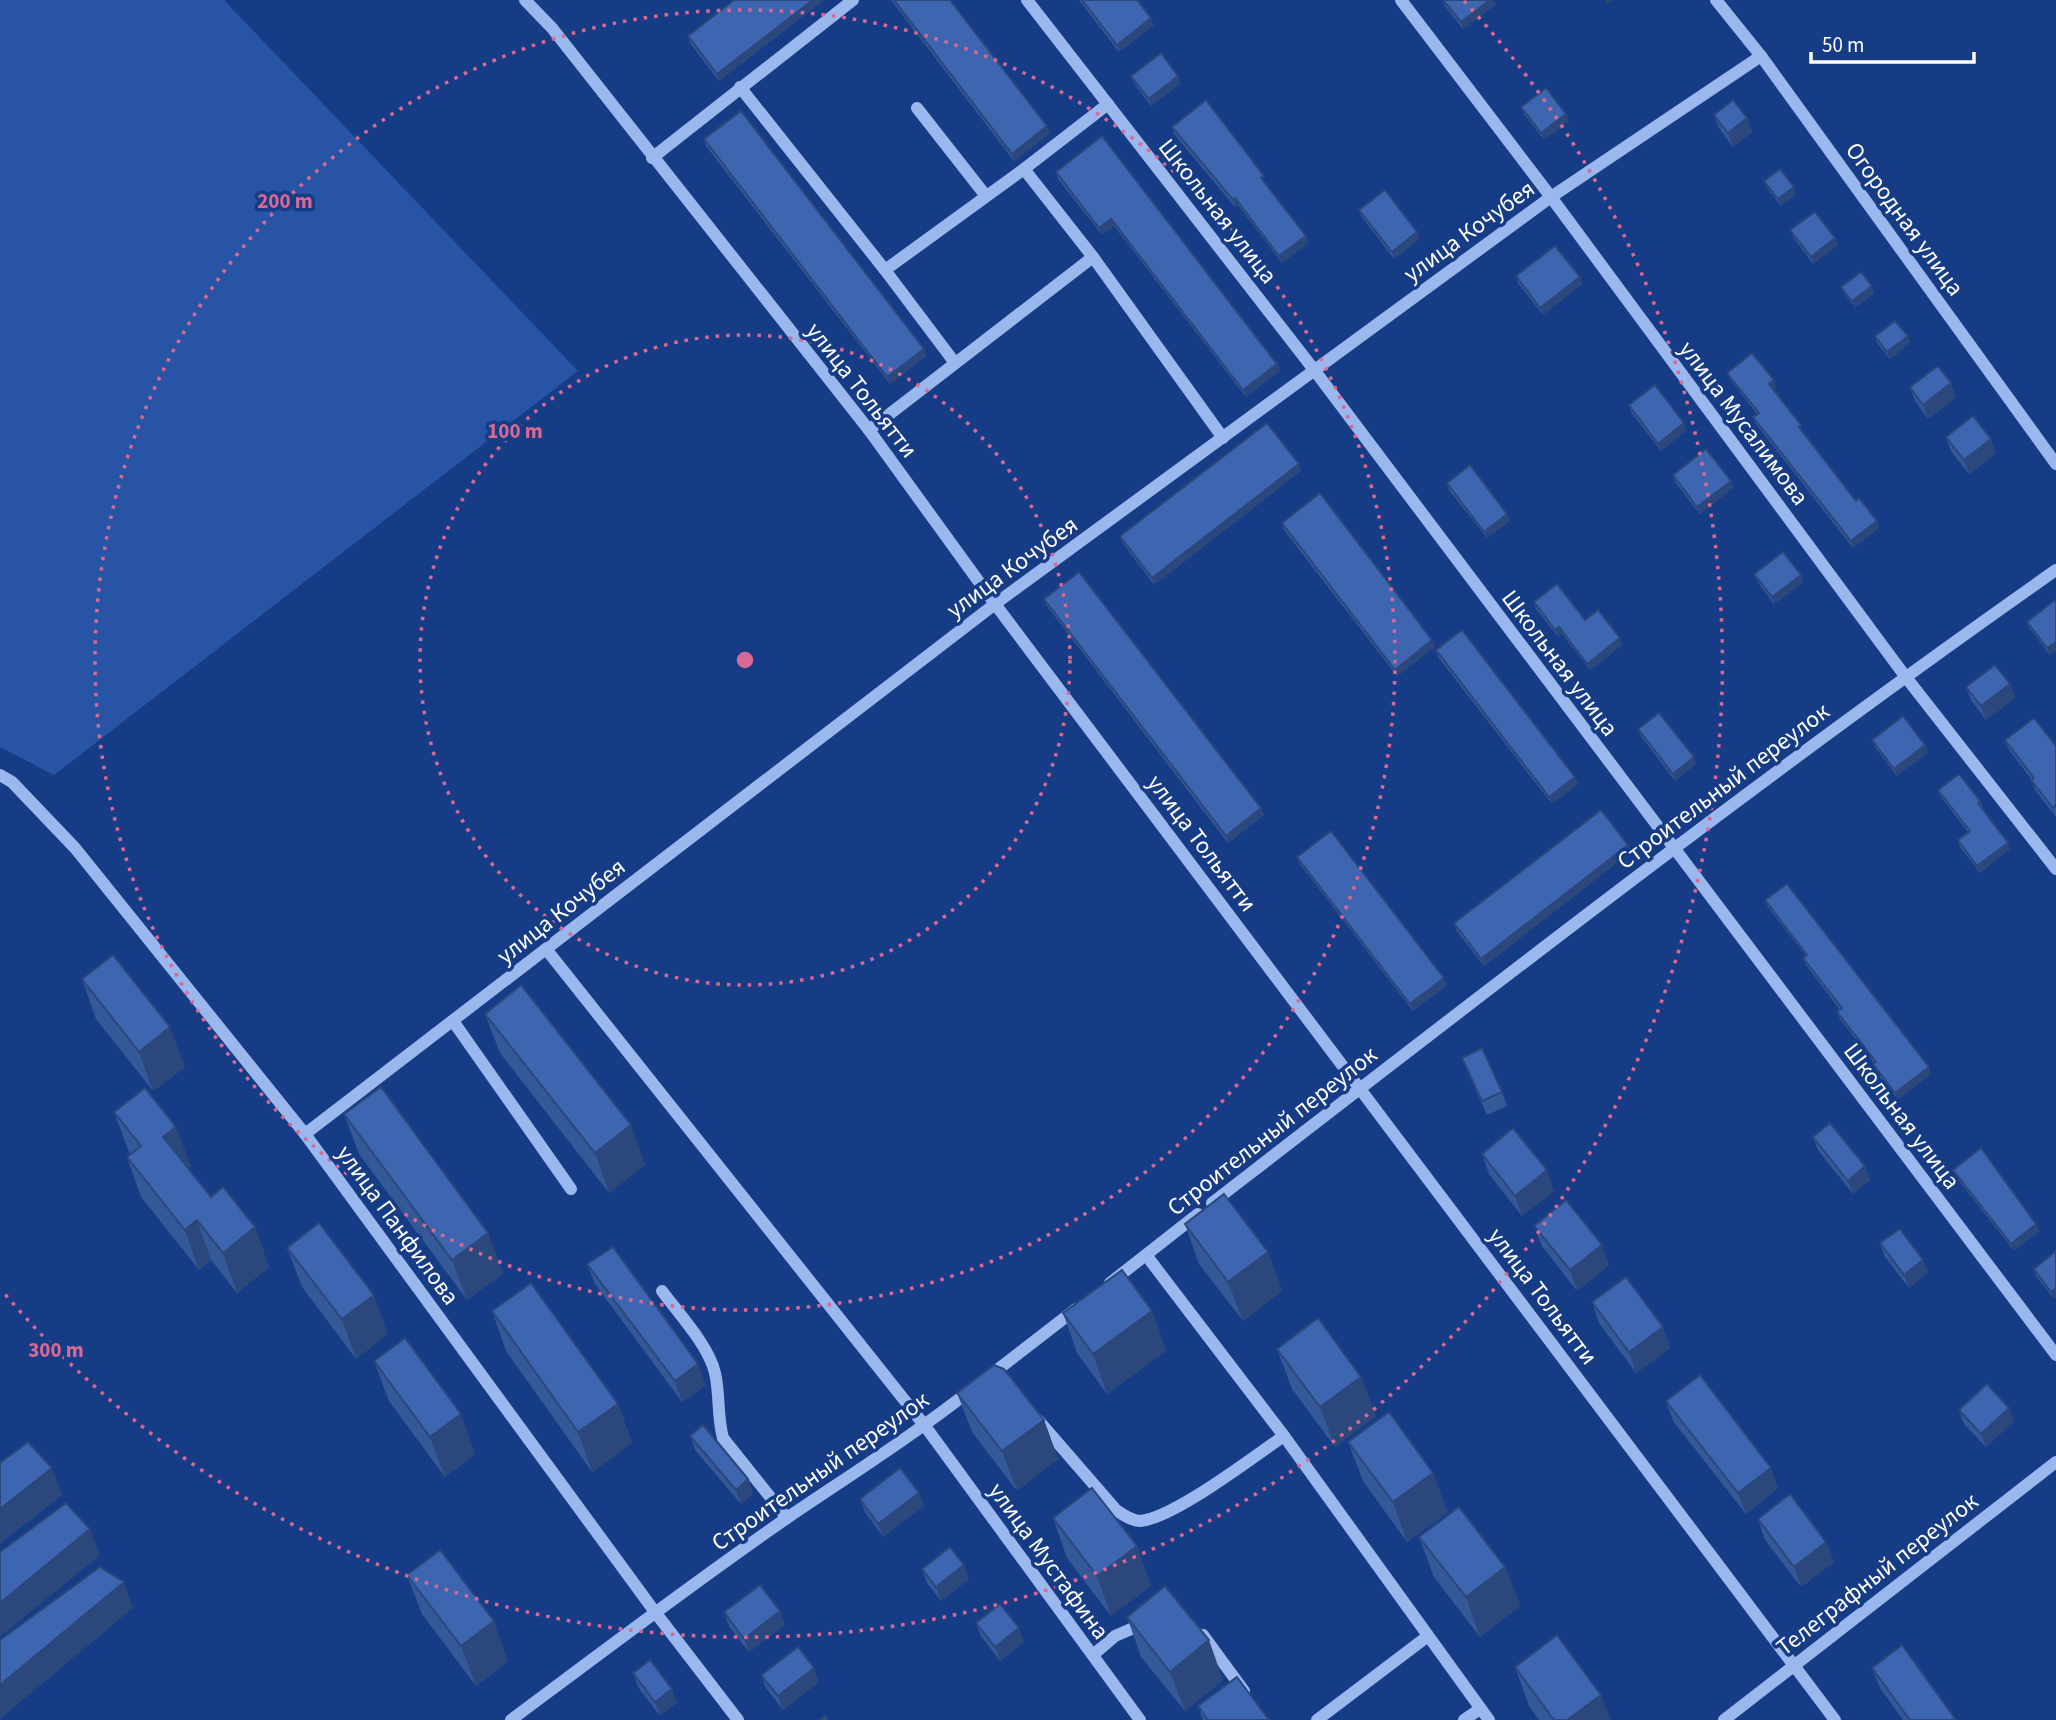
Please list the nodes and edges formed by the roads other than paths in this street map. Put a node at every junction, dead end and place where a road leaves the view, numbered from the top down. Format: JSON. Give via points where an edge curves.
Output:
{"nodes":[{"id":1,"x":525,"y":0,"type":"edge"},
{"id":2,"x":853,"y":0,"type":"edge"},
{"id":3,"x":1027,"y":0,"type":"edge"},
{"id":4,"x":1401,"y":0,"type":"edge"},
{"id":5,"x":1716,"y":0,"type":"edge"},
{"id":6,"x":1761,"y":56,"type":"junction"},
{"id":7,"x":740,"y":87,"type":"junction"},
{"id":8,"x":1108,"y":104,"type":"junction"},
{"id":9,"x":917,"y":108,"type":"dead end"},
{"id":10,"x":652,"y":158,"type":"junction"},
{"id":11,"x":1024,"y":169,"type":"junction"},
{"id":12,"x":986,"y":196,"type":"junction"},
{"id":13,"x":1551,"y":197,"type":"junction"},
{"id":14,"x":1093,"y":257,"type":"junction"},
{"id":15,"x":885,"y":270,"type":"junction"},
{"id":16,"x":955,"y":363,"type":"junction"},
{"id":17,"x":1315,"y":371,"type":"junction"},
{"id":18,"x":869,"y":430,"type":"junction"},
{"id":19,"x":1223,"y":438,"type":"junction"},
{"id":20,"x":2056,"y":464,"type":"edge"},
{"id":21,"x":2056,"y":570,"type":"edge"},
{"id":22,"x":995,"y":604,"type":"junction"},
{"id":23,"x":1905,"y":676,"type":"junction"},
{"id":24,"x":0,"y":775,"type":"edge"},
{"id":25,"x":1673,"y":848,"type":"junction"},
{"id":26,"x":2056,"y":869,"type":"edge"},
{"id":27,"x":546,"y":949,"type":"junction"},
{"id":28,"x":453,"y":1020,"type":"junction"},
{"id":29,"x":1361,"y":1088,"type":"junction"},
{"id":30,"x":305,"y":1134,"type":"junction"},
{"id":31,"x":571,"y":1189,"type":"dead end"},
{"id":32,"x":1146,"y":1255,"type":"junction"},
{"id":33,"x":1103,"y":1288,"type":"edge"},
{"id":34,"x":662,"y":1291,"type":"dead end"},
{"id":35,"x":1081,"y":1305,"type":"edge"},
{"id":36,"x":2056,"y":1355,"type":"edge"},
{"id":37,"x":1032,"y":1412,"type":"edge"},
{"id":38,"x":925,"y":1426,"type":"junction"},
{"id":39,"x":1284,"y":1436,"type":"junction"},
{"id":40,"x":2056,"y":1462,"type":"edge"},
{"id":41,"x":787,"y":1518,"type":"junction"},
{"id":42,"x":655,"y":1612,"type":"junction"},
{"id":43,"x":1152,"y":1620,"type":"edge"},
{"id":44,"x":1192,"y":1622,"type":"edge"},
{"id":45,"x":1429,"y":1636,"type":"junction"},
{"id":46,"x":1093,"y":1655,"type":"junction"},
{"id":47,"x":1794,"y":1665,"type":"junction"},
{"id":48,"x":1250,"y":1698,"type":"edge"},
{"id":49,"x":1480,"y":1709,"type":"junction"},
{"id":50,"x":510,"y":1720,"type":"edge"},
{"id":51,"x":738,"y":1720,"type":"edge"},
{"id":52,"x":1140,"y":1720,"type":"edge"},
{"id":53,"x":1317,"y":1720,"type":"edge"},
{"id":54,"x":1464,"y":1720,"type":"edge"},
{"id":55,"x":1489,"y":1720,"type":"edge"},
{"id":56,"x":1724,"y":1720,"type":"edge"},
{"id":57,"x":1835,"y":1720,"type":"edge"}],
"edges":[{"from":1,"to":10,"type":"street","name":"улица Тольятти","via":[[552,28]]},
{"from":2,"to":7,"type":"street"},
{"from":3,"to":8,"type":"street","name":"Школьная улица"},
{"from":4,"to":13,"type":"street","name":"улица Мусалимова"},
{"from":5,"to":6,"type":"street","name":"Огородная улица"},
{"from":6,"to":13,"type":"street","name":"улица Кочубея"},
{"from":6,"to":20,"type":"street","name":"Огородная улица"},
{"from":7,"to":10,"type":"street"},
{"from":7,"to":15,"type":"street"},
{"from":8,"to":11,"type":"street"},
{"from":8,"to":17,"type":"street","name":"Школьная улица"},
{"from":9,"to":12,"type":"street"},
{"from":10,"to":18,"type":"street","name":"улица Тольятти"},
{"from":11,"to":12,"type":"street"},
{"from":11,"to":14,"type":"street"},
{"from":12,"to":15,"type":"street"},
{"from":13,"to":17,"type":"street","name":"улица Кочубея"},
{"from":13,"to":23,"type":"street","name":"улица Мусалимова"},
{"from":14,"to":16,"type":"street"},
{"from":14,"to":19,"type":"street"},
{"from":15,"to":16,"type":"street"},
{"from":16,"to":18,"type":"street"},
{"from":17,"to":19,"type":"street","name":"улица Кочубея"},
{"from":17,"to":25,"type":"street","name":"Школьная улица"},
{"from":18,"to":22,"type":"street","name":"улица Тольятти"},
{"from":19,"to":22,"type":"street","name":"улица Кочубея"},
{"from":21,"to":23,"type":"street","name":"Строительный переулок"},
{"from":22,"to":27,"type":"street","name":"улица Кочубея"},
{"from":22,"to":29,"type":"street","name":"улица Тольятти"},
{"from":23,"to":25,"type":"street","name":"Строительный переулок"},
{"from":23,"to":26,"type":"street","name":"улица Мусалимова"},
{"from":24,"to":30,"type":"street","name":"улица Панфилова","via":[[75,848]]},
{"from":25,"to":29,"type":"street","name":"Строительный переулок"},
{"from":25,"to":36,"type":"street","name":"Школьная улица"},
{"from":27,"to":28,"type":"street","name":"улица Кочубея"},
{"from":27,"to":38,"type":"street","name":"улица Мустафина"},
{"from":28,"to":30,"type":"street","name":"улица Кочубея"},
{"from":28,"to":31,"type":"street"},
{"from":29,"to":32,"type":"street","name":"Строительный переулок"},
{"from":29,"to":47,"type":"street","name":"улица Тольятти"},
{"from":30,"to":42,"type":"street","name":"улица Панфилова"},
{"from":32,"to":33,"type":"street","name":"Строительный переулок"},
{"from":32,"to":39,"type":"street"},
{"from":34,"to":41,"type":"street","via":[[709,1356],[723,1438]]},
{"from":35,"to":38,"type":"street","name":"Строительный переулок","via":[[978,1391]]},
{"from":37,"to":39,"type":"street","via":[[1116,1510],[1140,1521],[1176,1509]]},
{"from":38,"to":41,"type":"street","name":"Строительный переулок"},
{"from":38,"to":46,"type":"street","name":"улица Мустафина"},
{"from":39,"to":45,"type":"street"},
{"from":40,"to":47,"type":"street","name":"Телеграфный переулок"},
{"from":41,"to":42,"type":"street","name":"Строительный переулок"},
{"from":42,"to":50,"type":"street","name":"Строительный переулок"},
{"from":42,"to":51,"type":"street","name":"улица Панфилова"},
{"from":43,"to":46,"type":"street","via":[[1115,1636]]},
{"from":44,"to":48,"type":"street"},
{"from":45,"to":49,"type":"street"},
{"from":45,"to":53,"type":"street"},
{"from":46,"to":52,"type":"street","name":"улица Мустафина"},
{"from":47,"to":56,"type":"street","name":"Телеграфный переулок"},
{"from":47,"to":57,"type":"street","name":"улица Тольятти"},
{"from":49,"to":54,"type":"street"},
{"from":49,"to":55,"type":"street"}]}
